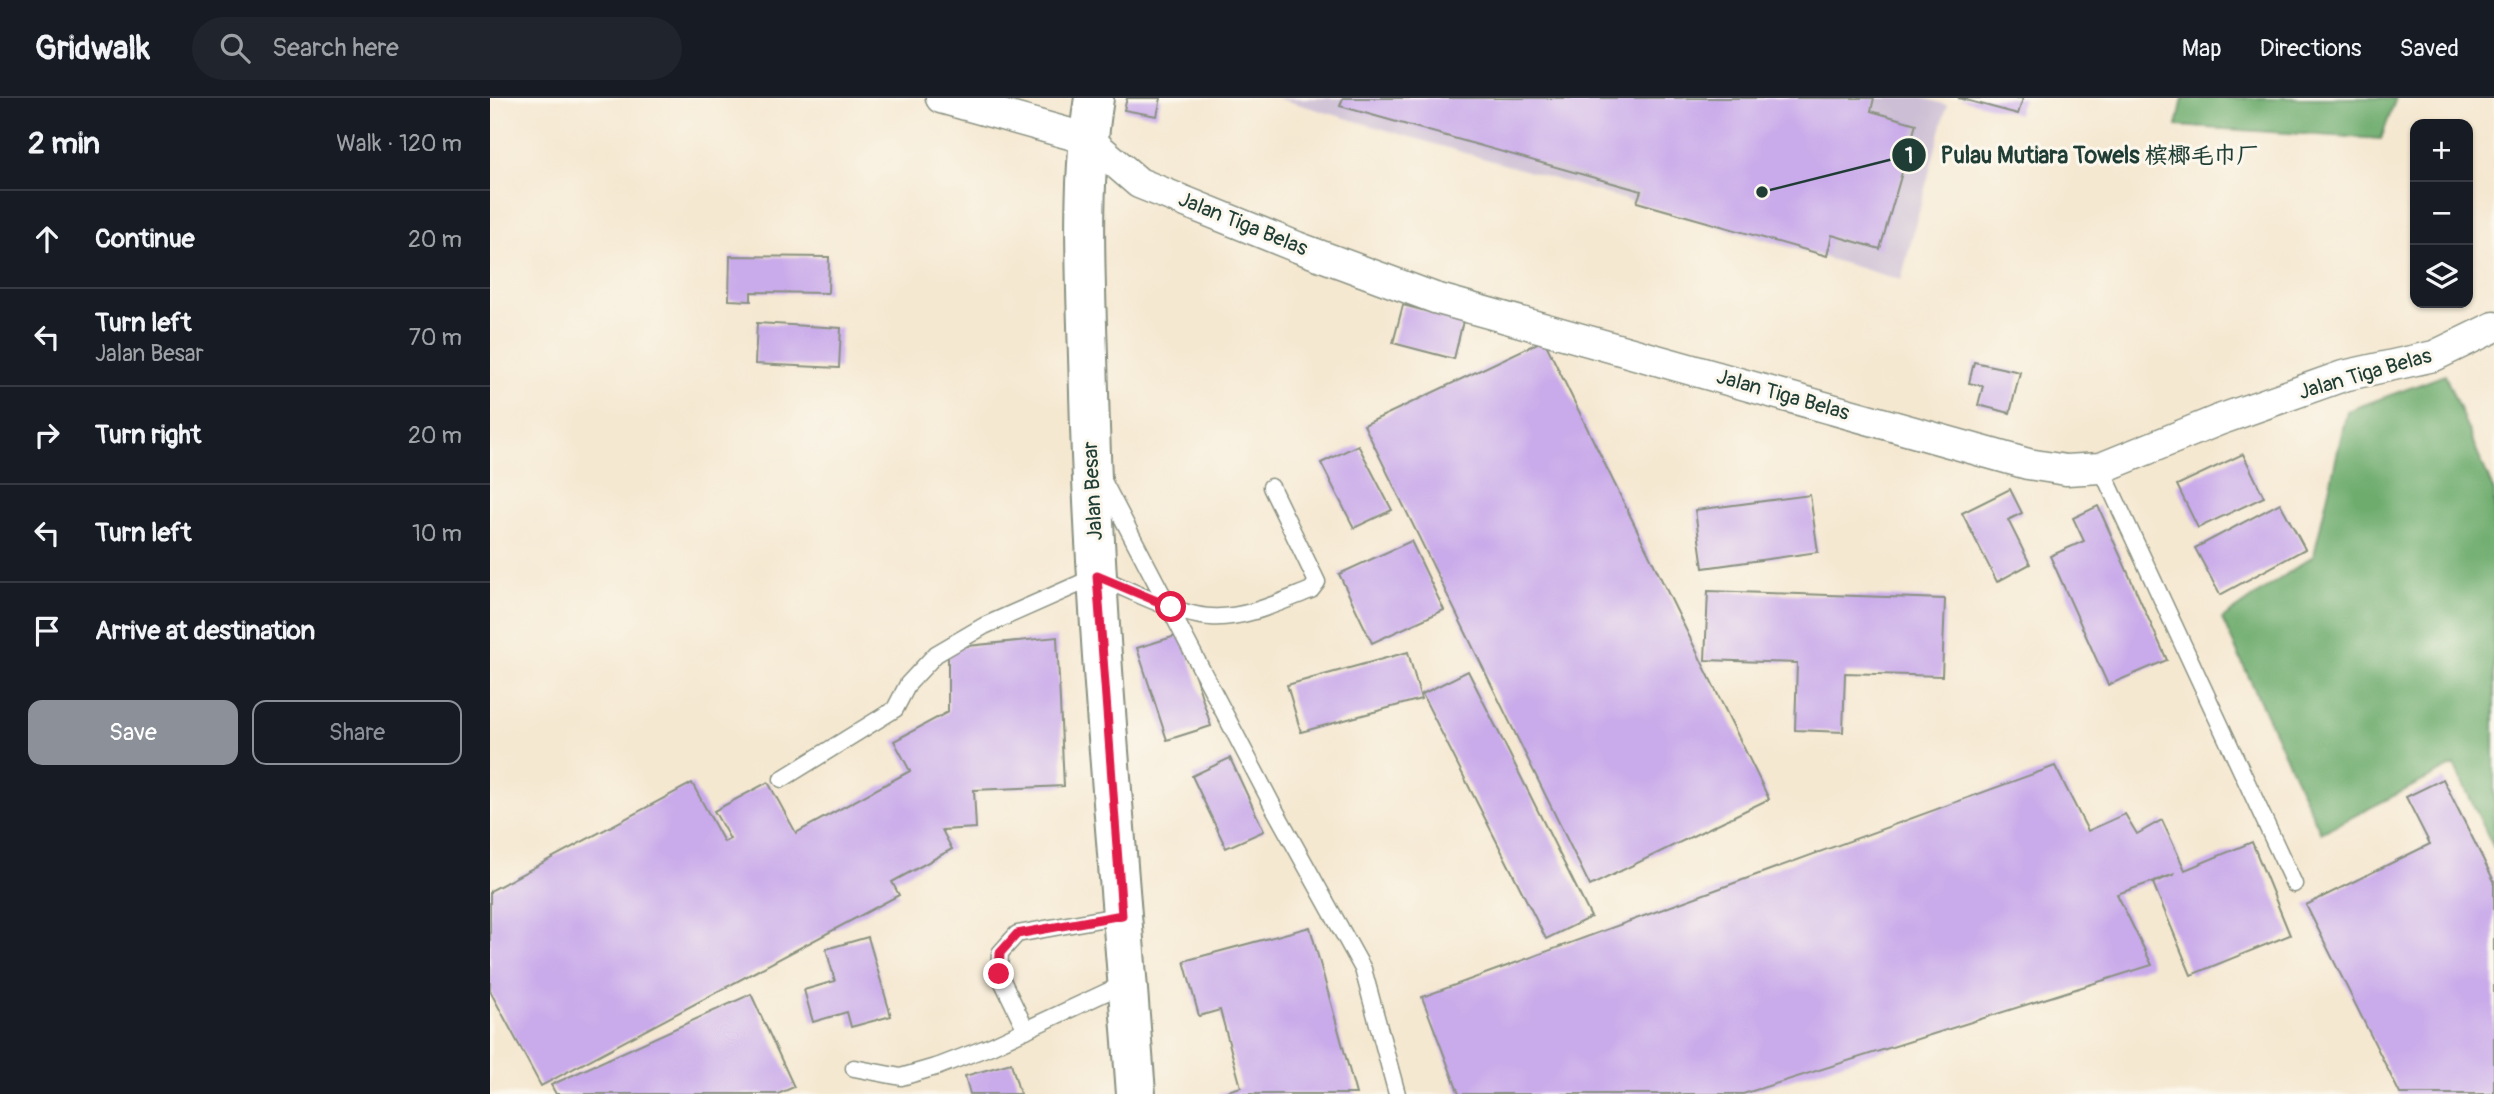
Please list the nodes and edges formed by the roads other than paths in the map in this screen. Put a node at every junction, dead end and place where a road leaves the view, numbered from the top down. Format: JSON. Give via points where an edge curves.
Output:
{"nodes":[{"id":1,"x":941,"y":98,"type":"edge"},
{"id":2,"x":1094,"y":98,"type":"edge"},
{"id":3,"x":1088,"y":139,"type":"junction"},
{"id":4,"x":2494,"y":327,"type":"edge"},
{"id":5,"x":1091,"y":458,"type":"junction"},
{"id":6,"x":2101,"y":468,"type":"junction"},
{"id":7,"x":1271,"y":486,"type":"dead end"},
{"id":8,"x":1097,"y":576,"type":"junction"},
{"id":9,"x":1171,"y":607,"type":"junction"},
{"id":10,"x":782,"y":779,"type":"dead end"},
{"id":11,"x":2294,"y":884,"type":"dead end"},
{"id":12,"x":1122,"y":915,"type":"junction"},
{"id":13,"x":1128,"y":982,"type":"junction"},
{"id":14,"x":1026,"y":1030,"type":"junction"},
{"id":15,"x":854,"y":1068,"type":"dead end"},
{"id":16,"x":1136,"y":1094,"type":"edge"},
{"id":17,"x":1397,"y":1094,"type":"edge"}],
"edges":[{"from":1,"to":3,"type":"street"},
{"from":2,"to":3,"type":"main road","name":"Jalan Besar"},
{"from":3,"to":5,"type":"main road","name":"Jalan Besar"},
{"from":3,"to":6,"type":"street","name":"Jalan Tiga Belas","via":[[1139,183],[1435,298],[2028,464],[2066,470]]},
{"from":4,"to":6,"type":"street","name":"Jalan Tiga Belas","via":[[2434,356],[2343,376]]},
{"from":5,"to":8,"type":"main road","name":"Jalan Besar"},
{"from":5,"to":9,"type":"lane"},
{"from":6,"to":11,"type":"lane"},
{"from":7,"to":9,"type":"lane","via":[[1317,582],[1311,590],[1253,612],[1210,617]]},
{"from":8,"to":9,"type":"lane"},
{"from":8,"to":10,"type":"lane","via":[[984,626],[936,654],[908,684],[895,709]]},
{"from":8,"to":12,"type":"main road","name":"Jalan Besar"},
{"from":9,"to":17,"type":"lane","via":[[1363,969]]},
{"from":12,"to":13,"type":"main road","name":"Jalan Besar"},
{"from":12,"to":14,"type":"lane","via":[[1017,934],[1000,953],[999,974]]},
{"from":13,"to":14,"type":"lane"},
{"from":13,"to":16,"type":"main road","name":"Jalan Besar"},
{"from":14,"to":15,"type":"lane","via":[[901,1077]]}]}
